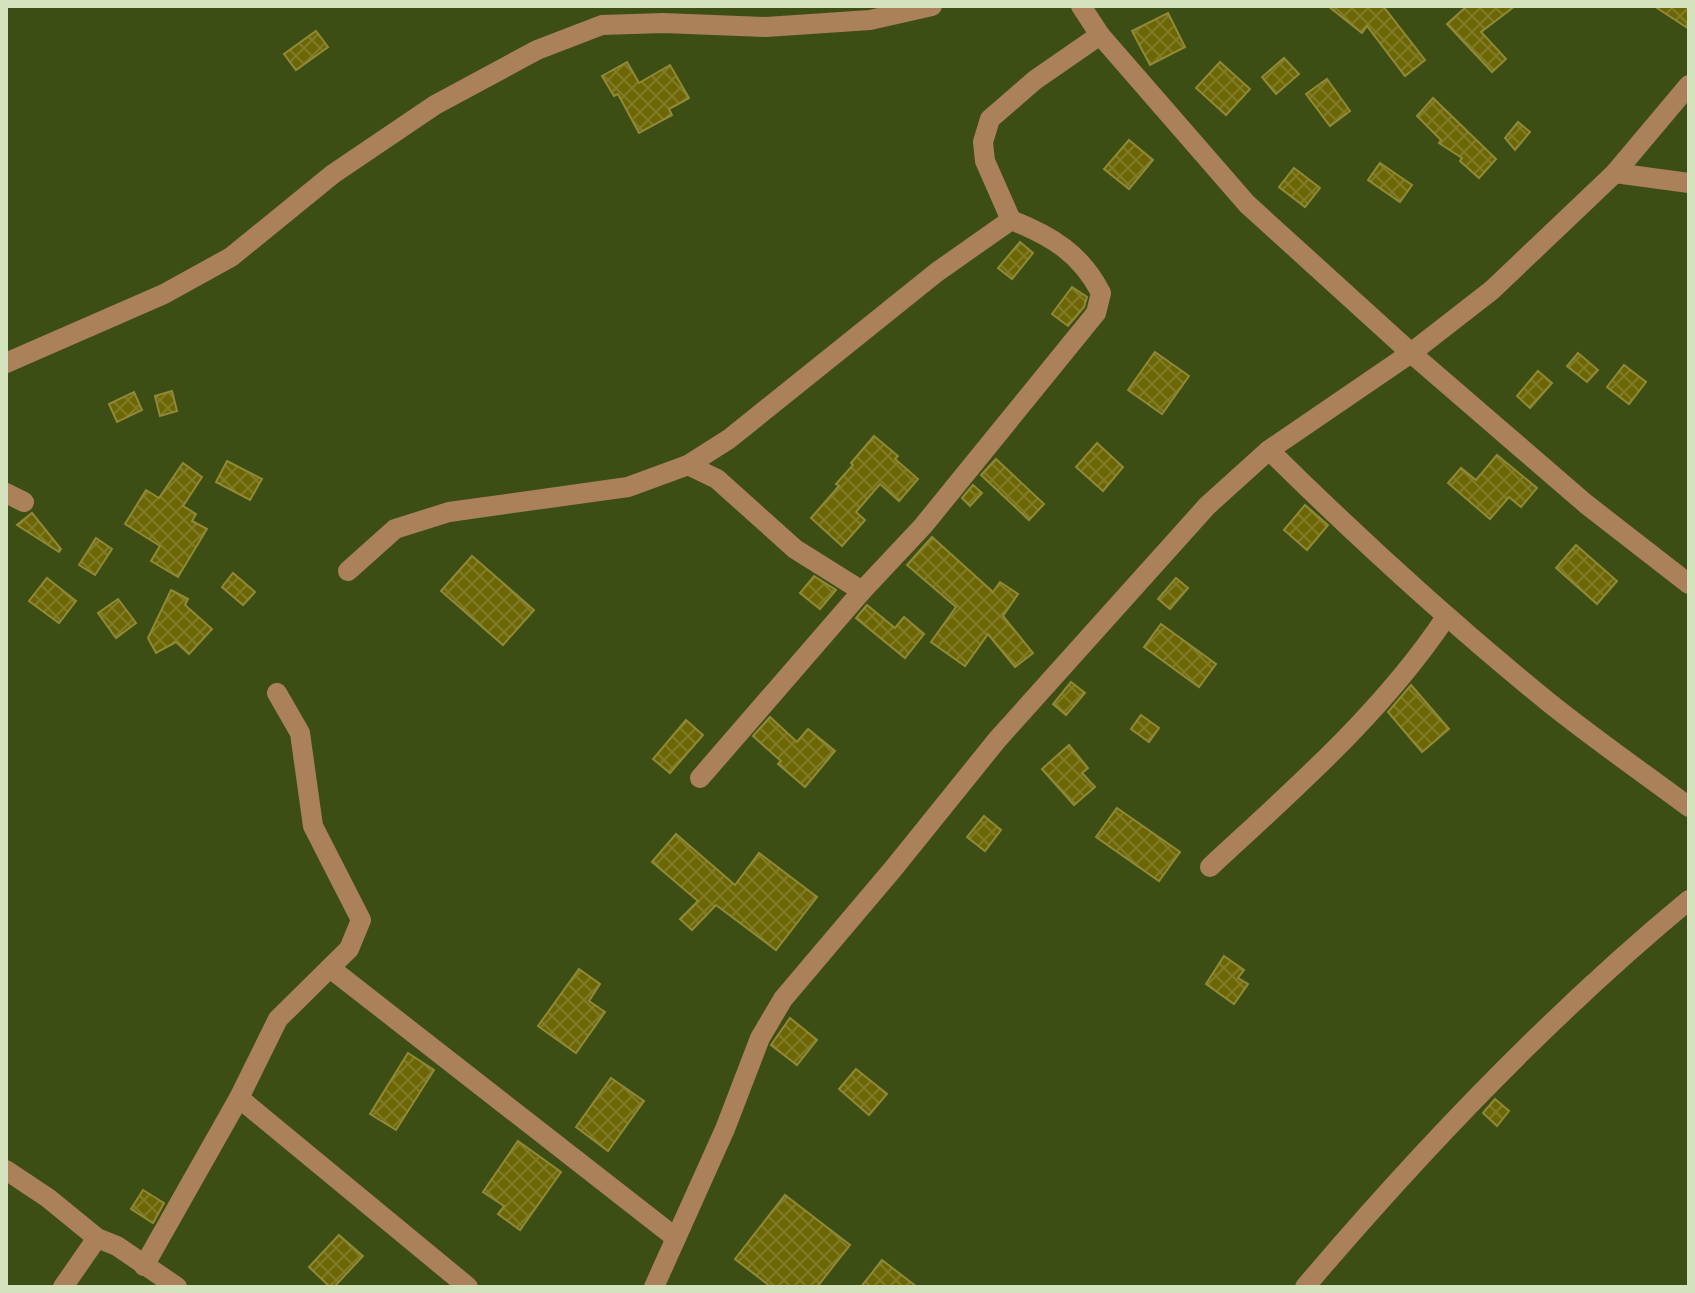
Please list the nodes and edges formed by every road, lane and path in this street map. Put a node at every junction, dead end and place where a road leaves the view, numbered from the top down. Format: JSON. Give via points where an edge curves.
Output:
{"nodes":[{"id":1,"x":932,"y":6,"type":"edge"},
{"id":2,"x":1081,"y":6,"type":"edge"},
{"id":3,"x":1100,"y":35,"type":"junction"},
{"id":4,"x":1689,"y":85,"type":"edge"},
{"id":5,"x":1615,"y":173,"type":"junction"},
{"id":6,"x":1689,"y":183,"type":"edge"},
{"id":7,"x":1011,"y":220,"type":"junction"},
{"id":8,"x":1411,"y":353,"type":"junction"},
{"id":9,"x":6,"y":363,"type":"edge"},
{"id":10,"x":1269,"y":450,"type":"junction"},
{"id":11,"x":688,"y":465,"type":"junction"},
{"id":12,"x":348,"y":571,"type":"dead end"},
{"id":13,"x":1689,"y":584,"type":"edge"},
{"id":14,"x":862,"y":591,"type":"junction"},
{"id":15,"x":1446,"y":617,"type":"junction"},
{"id":16,"x":277,"y":693,"type":"dead end"},
{"id":17,"x":700,"y":778,"type":"dead end"},
{"id":18,"x":1689,"y":807,"type":"edge"},
{"id":19,"x":1210,"y":867,"type":"dead end"},
{"id":20,"x":1689,"y":900,"type":"edge"},
{"id":21,"x":330,"y":968,"type":"junction"},
{"id":22,"x":239,"y":1098,"type":"junction"},
{"id":23,"x":6,"y":1170,"type":"edge"},
{"id":24,"x":97,"y":1238,"type":"junction"},
{"id":25,"x":676,"y":1238,"type":"junction"},
{"id":26,"x":144,"y":1266,"type":"junction"},
{"id":27,"x":63,"y":1287,"type":"edge"},
{"id":28,"x":177,"y":1287,"type":"edge"},
{"id":29,"x":468,"y":1287,"type":"edge"},
{"id":30,"x":654,"y":1287,"type":"edge"},
{"id":31,"x":1305,"y":1287,"type":"edge"}],
"edges":[{"from":1,"to":9,"type":"street","via":[[870,20],[766,27],[602,25],[537,50],[435,105],[333,174],[231,257],[164,294]]},
{"from":2,"to":3,"type":"street"},
{"from":3,"to":7,"type":"street","via":[[990,119],[983,142],[985,161]]},
{"from":3,"to":8,"type":"street","via":[[1247,204]]},
{"from":4,"to":5,"type":"street"},
{"from":5,"to":6,"type":"street"},
{"from":5,"to":8,"type":"street","via":[[1492,290]]},
{"from":7,"to":11,"type":"street","via":[[937,272],[729,439]]},
{"from":7,"to":14,"type":"street","via":[[1047,234],[1091,272],[1101,293],[1096,313],[923,526]]},
{"from":8,"to":10,"type":"street"},
{"from":8,"to":13,"type":"street","via":[[1626,537]]},
{"from":10,"to":15,"type":"street"},
{"from":10,"to":25,"type":"street","via":[[1207,506],[997,740],[783,999],[760,1038]]},
{"from":11,"to":12,"type":"street","via":[[628,487],[449,512],[395,529]]},
{"from":11,"to":14,"type":"street","via":[[717,479],[795,549]]},
{"from":14,"to":17,"type":"street"},
{"from":15,"to":18,"type":"street","via":[[1549,703]]},
{"from":15,"to":19,"type":"street","via":[[1421,655],[1353,731]]},
{"from":16,"to":21,"type":"street","via":[[300,733],[313,826],[361,920],[349,949]]},
{"from":20,"to":31,"type":"street","via":[[1623,955],[1476,1097]]},
{"from":21,"to":22,"type":"street","via":[[278,1019]]},
{"from":21,"to":25,"type":"street"},
{"from":22,"to":26,"type":"street"},
{"from":22,"to":29,"type":"street"},
{"from":23,"to":24,"type":"street"},
{"from":24,"to":26,"type":"street"},
{"from":24,"to":27,"type":"street"},
{"from":25,"to":30,"type":"street"},
{"from":26,"to":28,"type":"street"}]}
